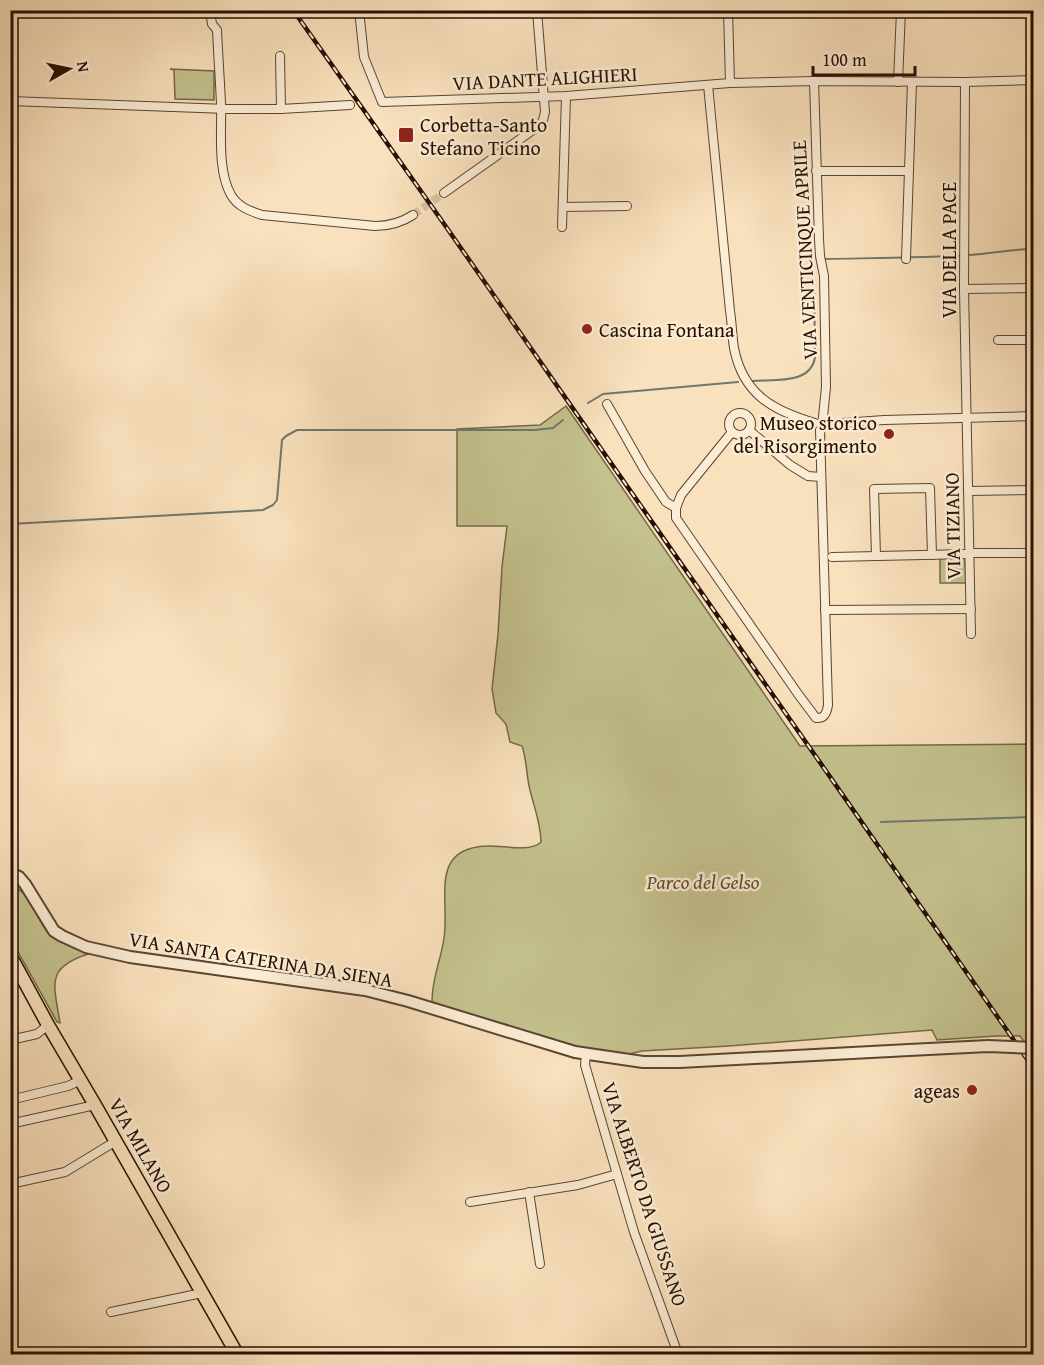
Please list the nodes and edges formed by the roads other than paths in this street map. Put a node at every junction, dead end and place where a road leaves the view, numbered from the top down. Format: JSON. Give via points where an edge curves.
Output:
{"nodes":[{"id":1,"x":210,"y":10,"type":"edge"},
{"id":2,"x":358,"y":10,"type":"edge"},
{"id":3,"x":537,"y":10,"type":"edge"},
{"id":4,"x":728,"y":10,"type":"edge"},
{"id":5,"x":818,"y":10,"type":"edge"},
{"id":6,"x":901,"y":11,"type":"edge"},
{"id":7,"x":280,"y":56,"type":"dead end"},
{"id":8,"x":1034,"y":80,"type":"edge"},
{"id":9,"x":814,"y":81,"type":"junction"},
{"id":10,"x":898,"y":82,"type":"junction"},
{"id":11,"x":912,"y":82,"type":"junction"},
{"id":12,"x":964,"y":82,"type":"junction"},
{"id":13,"x":730,"y":83,"type":"junction"},
{"id":14,"x":708,"y":85,"type":"junction"},
{"id":15,"x":544,"y":96,"type":"junction"},
{"id":16,"x":566,"y":96,"type":"junction"},
{"id":17,"x":10,"y":100,"type":"edge"},
{"id":18,"x":350,"y":105,"type":"dead end"},
{"id":19,"x":221,"y":108,"type":"junction"},
{"id":20,"x":285,"y":108,"type":"junction"},
{"id":21,"x":816,"y":171,"type":"junction"},
{"id":22,"x":908,"y":171,"type":"junction"},
{"id":23,"x":444,"y":193,"type":"tunnel mouth"},
{"id":24,"x":627,"y":206,"type":"dead end"},
{"id":25,"x":563,"y":207,"type":"junction"},
{"id":26,"x":413,"y":215,"type":"tunnel mouth"},
{"id":27,"x":562,"y":227,"type":"dead end"},
{"id":28,"x":906,"y":257,"type":"dead end"},
{"id":29,"x":1034,"y":288,"type":"edge"},
{"id":30,"x":964,"y":289,"type":"junction"},
{"id":31,"x":998,"y":340,"type":"dead end"},
{"id":32,"x":1034,"y":340,"type":"edge"},
{"id":33,"x":607,"y":404,"type":"dead end"},
{"id":34,"x":1034,"y":416,"type":"edge"},
{"id":35,"x":968,"y":418,"type":"junction"},
{"id":36,"x":826,"y":420,"type":"junction"},
{"id":37,"x":818,"y":427,"type":"junction"},
{"id":38,"x":749,"y":430,"type":"junction"},
{"id":39,"x":732,"y":432,"type":"junction"},
{"id":40,"x":820,"y":477,"type":"junction"},
{"id":41,"x":1034,"y":490,"type":"edge"},
{"id":42,"x":969,"y":491,"type":"junction"},
{"id":43,"x":676,"y":508,"type":"junction"},
{"id":44,"x":1034,"y":553,"type":"edge"},
{"id":45,"x":969,"y":554,"type":"junction"},
{"id":46,"x":932,"y":555,"type":"junction"},
{"id":47,"x":876,"y":556,"type":"junction"},
{"id":48,"x":832,"y":557,"type":"dead end"},
{"id":49,"x":970,"y":609,"type":"junction"},
{"id":50,"x":825,"y":610,"type":"junction"},
{"id":51,"x":971,"y":634,"type":"dead end"},
{"id":52,"x":10,"y":873,"type":"edge"},
{"id":53,"x":10,"y":881,"type":"edge"},
{"id":54,"x":32,"y":894,"type":"junction"},
{"id":55,"x":10,"y":955,"type":"edge"},
{"id":56,"x":48,"y":1025,"type":"junction"},
{"id":57,"x":10,"y":1040,"type":"edge"},
{"id":58,"x":1034,"y":1048,"type":"edge"},
{"id":59,"x":580,"y":1053,"type":"junction"},
{"id":60,"x":81,"y":1080,"type":"junction"},
{"id":61,"x":10,"y":1100,"type":"edge"},
{"id":62,"x":96,"y":1105,"type":"junction"},
{"id":63,"x":10,"y":1124,"type":"edge"},
{"id":64,"x":116,"y":1141,"type":"junction"},
{"id":65,"x":617,"y":1174,"type":"junction"},
{"id":66,"x":10,"y":1184,"type":"edge"},
{"id":67,"x":529,"y":1192,"type":"junction"},
{"id":68,"x":470,"y":1202,"type":"dead end"},
{"id":69,"x":540,"y":1264,"type":"dead end"},
{"id":70,"x":202,"y":1293,"type":"junction"},
{"id":71,"x":111,"y":1312,"type":"dead end"},
{"id":72,"x":237,"y":1354,"type":"edge"},
{"id":73,"x":678,"y":1354,"type":"edge"}],
"edges":[{"from":1,"to":19,"type":"street","via":[[217,30]]},
{"from":2,"to":15,"type":"street","name":"VIA DANTE ALIGHIERI","via":[[364,57],[382,102]]},
{"from":3,"to":15,"type":"street"},
{"from":4,"to":13,"type":"street"},
{"from":5,"to":6,"type":"street"},
{"from":6,"to":10,"type":"street"},
{"from":7,"to":20,"type":"street"},
{"from":8,"to":12,"type":"street","name":"VIA DANTE ALIGHIERI"},
{"from":9,"to":10,"type":"street","name":"VIA DANTE ALIGHIERI"},
{"from":9,"to":13,"type":"street","name":"VIA DANTE ALIGHIERI"},
{"from":9,"to":21,"type":"street","name":"VIA VENTICINQUE APRILE"},
{"from":10,"to":11,"type":"street","name":"VIA DANTE ALIGHIERI"},
{"from":11,"to":12,"type":"street","name":"VIA DANTE ALIGHIERI"},
{"from":11,"to":22,"type":"street"},
{"from":12,"to":30,"type":"street","name":"VIA DELLA PACE"},
{"from":13,"to":14,"type":"street","name":"VIA DANTE ALIGHIERI"},
{"from":14,"to":16,"type":"street","name":"VIA DANTE ALIGHIERI"},
{"from":14,"to":37,"type":"street","via":[[738,362],[746,380],[764,401]]},
{"from":15,"to":16,"type":"street","name":"VIA DANTE ALIGHIERI"},
{"from":15,"to":23,"type":"street","via":[[545,112],[540,124]]},
{"from":16,"to":25,"type":"street"},
{"from":17,"to":19,"type":"street"},
{"from":18,"to":20,"type":"street"},
{"from":19,"to":20,"type":"street"},
{"from":19,"to":26,"type":"street","via":[[227,186],[232,197],[248,211],[375,226],[398,223]]},
{"from":21,"to":22,"type":"street"},
{"from":21,"to":36,"type":"street","name":"VIA VENTICINQUE APRILE","via":[[824,276]]},
{"from":22,"to":28,"type":"street"},
{"from":24,"to":25,"type":"street"},
{"from":25,"to":27,"type":"street"},
{"from":29,"to":30,"type":"street"},
{"from":30,"to":35,"type":"street","name":"VIA DELLA PACE"},
{"from":31,"to":32,"type":"street"},
{"from":33,"to":43,"type":"street","via":[[645,471],[666,502]]},
{"from":34,"to":35,"type":"street"},
{"from":35,"to":36,"type":"street"},
{"from":35,"to":42,"type":"street","name":"VIA TIZIANO"},
{"from":36,"to":37,"type":"street","via":[[817,419]]},
{"from":37,"to":40,"type":"street"},
{"from":38,"to":39,"type":"street","via":[[741,435]]},
{"from":38,"to":39,"type":"street","via":[[750,418],[736,413],[728,421]]},
{"from":38,"to":40,"type":"street","via":[[808,477]]},
{"from":39,"to":43,"type":"street","via":[[681,495]]},
{"from":40,"to":50,"type":"street"},
{"from":41,"to":42,"type":"street"},
{"from":42,"to":45,"type":"street","name":"VIA TIZIANO"},
{"from":43,"to":50,"type":"street","via":[[676,518],[816,718],[824,716],[828,705]]},
{"from":44,"to":45,"type":"street"},
{"from":45,"to":46,"type":"street"},
{"from":45,"to":49,"type":"street","name":"VIA TIZIANO"},
{"from":46,"to":47,"type":"street"},
{"from":46,"to":47,"type":"street","via":[[930,488],[874,489]]},
{"from":47,"to":48,"type":"street"},
{"from":49,"to":50,"type":"street"},
{"from":49,"to":51,"type":"street","name":"VIA TIZIANO"},
{"from":52,"to":54,"type":"street","name":"VIA SANTA CATERINA DA SIENA","via":[[19,877]]},
{"from":53,"to":54,"type":"street","name":"VIA SANTA CATERINA DA SIENA"},
{"from":54,"to":59,"type":"street","name":"VIA SANTA CATERINA DA SIENA","via":[[54,931],[96,950],[365,990]]},
{"from":55,"to":56,"type":"main road","name":"VIA MILANO"},
{"from":56,"to":57,"type":"street","via":[[37,1034]]},
{"from":56,"to":60,"type":"main road","name":"VIA MILANO"},
{"from":58,"to":59,"type":"street","name":"VIA SANTA CATERINA DA SIENA","bridge":true,"via":[[988,1046],[654,1063]]},
{"from":59,"to":65,"type":"street","name":"VIA ALBERTO DA GIUSSANO"},
{"from":60,"to":61,"type":"street"},
{"from":60,"to":62,"type":"main road","name":"VIA MILANO"},
{"from":62,"to":63,"type":"street"},
{"from":62,"to":64,"type":"main road","name":"VIA MILANO"},
{"from":64,"to":66,"type":"street","via":[[65,1172]]},
{"from":64,"to":70,"type":"main road","name":"VIA MILANO"},
{"from":65,"to":67,"type":"street"},
{"from":65,"to":73,"type":"street","name":"VIA ALBERTO DA GIUSSANO"},
{"from":67,"to":68,"type":"street"},
{"from":67,"to":69,"type":"street"},
{"from":70,"to":71,"type":"street"},
{"from":70,"to":72,"type":"main road","name":"VIA MILANO"}]}
